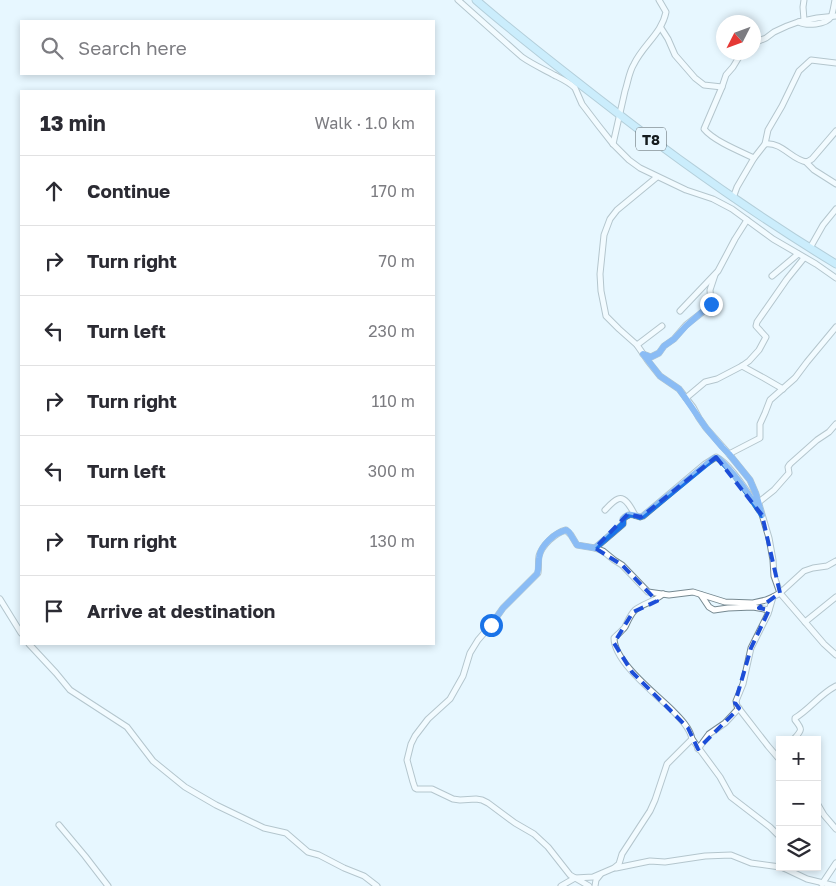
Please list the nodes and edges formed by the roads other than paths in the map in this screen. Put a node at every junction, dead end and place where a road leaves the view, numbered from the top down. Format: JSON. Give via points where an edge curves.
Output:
{"nodes":[{"id":1,"x":458,"y":0,"type":"edge"},
{"id":2,"x":476,"y":0,"type":"edge"},
{"id":3,"x":658,"y":0,"type":"edge"},
{"id":4,"x":804,"y":0,"type":"edge"},
{"id":5,"x":835,"y":0,"type":"edge"},
{"id":6,"x":833,"y":17,"type":"edge"},
{"id":7,"x":801,"y":21,"type":"junction"},
{"id":8,"x":661,"y":28,"type":"junction"},
{"id":9,"x":761,"y":40,"type":"edge"},
{"id":10,"x":737,"y":60,"type":"edge"},
{"id":11,"x":836,"y":63,"type":"edge"},
{"id":12,"x":722,"y":87,"type":"junction"},
{"id":13,"x":619,"y":115,"type":"junction"},
{"id":14,"x":836,"y":131,"type":"edge"},
{"id":15,"x":613,"y":144,"type":"junction"},
{"id":16,"x":765,"y":144,"type":"junction"},
{"id":17,"x":754,"y":158,"type":"junction"},
{"id":18,"x":806,"y":162,"type":"junction"},
{"id":19,"x":657,"y":177,"type":"junction"},
{"id":20,"x":836,"y":184,"type":"edge"},
{"id":21,"x":733,"y":198,"type":"junction"},
{"id":22,"x":836,"y":209,"type":"edge"},
{"id":23,"x":746,"y":220,"type":"junction"},
{"id":24,"x":810,"y":248,"type":"junction"},
{"id":25,"x":798,"y":254,"type":"junction"},
{"id":26,"x":804,"y":258,"type":"junction"},
{"id":27,"x":836,"y":264,"type":"edge"},
{"id":28,"x":715,"y":275,"type":"junction"},
{"id":29,"x":772,"y":276,"type":"dead end"},
{"id":30,"x":836,"y":278,"type":"edge"},
{"id":31,"x":680,"y":311,"type":"dead end"},
{"id":32,"x":662,"y":326,"type":"dead end"},
{"id":33,"x":836,"y":327,"type":"edge"},
{"id":34,"x":637,"y":345,"type":"junction"},
{"id":35,"x":643,"y":354,"type":"junction"},
{"id":36,"x":742,"y":366,"type":"junction"},
{"id":37,"x":783,"y":389,"type":"junction"},
{"id":38,"x":686,"y":398,"type":"junction"},
{"id":39,"x":836,"y":424,"type":"edge"},
{"id":40,"x":729,"y":454,"type":"junction"},
{"id":41,"x":759,"y":502,"type":"junction"},
{"id":42,"x":605,"y":510,"type":"dead end"},
{"id":43,"x":635,"y":515,"type":"junction"},
{"id":44,"x":762,"y":515,"type":"junction"},
{"id":45,"x":595,"y":548,"type":"junction"},
{"id":46,"x":836,"y":561,"type":"edge"},
{"id":47,"x":780,"y":593,"type":"junction"},
{"id":48,"x":662,"y":594,"type":"junction"},
{"id":49,"x":701,"y":595,"type":"junction"},
{"id":50,"x":773,"y":597,"type":"junction"},
{"id":51,"x":836,"y":597,"type":"edge"},
{"id":52,"x":0,"y":599,"type":"edge"},
{"id":53,"x":770,"y":610,"type":"junction"},
{"id":54,"x":805,"y":622,"type":"junction"},
{"id":55,"x":20,"y":631,"type":"edge"},
{"id":56,"x":31,"y":645,"type":"edge"},
{"id":57,"x":836,"y":655,"type":"edge"},
{"id":58,"x":836,"y":686,"type":"edge"},
{"id":59,"x":739,"y":708,"type":"junction"},
{"id":60,"x":796,"y":736,"type":"edge"},
{"id":61,"x":692,"y":739,"type":"junction"},
{"id":62,"x":698,"y":749,"type":"junction"},
{"id":63,"x":776,"y":755,"type":"edge"},
{"id":64,"x":821,"y":810,"type":"edge"},
{"id":65,"x":59,"y":825,"type":"dead end"},
{"id":66,"x":836,"y":829,"type":"edge"},
{"id":67,"x":776,"y":833,"type":"edge"},
{"id":68,"x":836,"y":863,"type":"edge"},
{"id":69,"x":776,"y":866,"type":"edge"},
{"id":70,"x":614,"y":868,"type":"junction"},
{"id":71,"x":790,"y":871,"type":"edge"},
{"id":72,"x":796,"y":871,"type":"edge"},
{"id":73,"x":600,"y":874,"type":"junction"},
{"id":74,"x":795,"y":874,"type":"junction"},
{"id":75,"x":575,"y":878,"type":"junction"},
{"id":76,"x":821,"y":884,"type":"edge"},
{"id":77,"x":108,"y":886,"type":"edge"},
{"id":78,"x":377,"y":886,"type":"edge"},
{"id":79,"x":561,"y":886,"type":"edge"},
{"id":80,"x":589,"y":886,"type":"edge"},
{"id":81,"x":595,"y":886,"type":"edge"},
{"id":82,"x":836,"y":886,"type":"edge"}],
"edges":[{"from":1,"to":15,"type":"street","via":[[522,57],[573,86],[582,104]]},
{"from":2,"to":13,"type":"highway","number":"T8"},
{"from":3,"to":8,"type":"street","via":[[666,12]]},
{"from":4,"to":7,"type":"street"},
{"from":5,"to":6,"type":"street"},
{"from":6,"to":7,"type":"street"},
{"from":7,"to":9,"type":"street"},
{"from":8,"to":12,"type":"street","via":[[675,55],[695,78],[704,85]]},
{"from":8,"to":13,"type":"street","via":[[631,69]]},
{"from":10,"to":12,"type":"street"},
{"from":11,"to":16,"type":"street","via":[[811,60],[800,70],[768,130]]},
{"from":12,"to":17,"type":"street","via":[[704,129]]},
{"from":13,"to":15,"type":"street"},
{"from":13,"to":21,"type":"highway","number":"T8"},
{"from":14,"to":18,"type":"street"},
{"from":15,"to":19,"type":"street","via":[[628,160]]},
{"from":16,"to":17,"type":"street"},
{"from":16,"to":18,"type":"street","via":[[779,146]]},
{"from":17,"to":21,"type":"street"},
{"from":18,"to":20,"type":"street"},
{"from":19,"to":23,"type":"street","via":[[713,199]]},
{"from":19,"to":34,"type":"street","via":[[613,214],[604,235],[602,251],[601,291],[606,316]]},
{"from":21,"to":24,"type":"highway","number":"T8"},
{"from":22,"to":24,"type":"street"},
{"from":23,"to":25,"type":"street"},
{"from":23,"to":28,"type":"street"},
{"from":24,"to":27,"type":"highway","number":"T8"},
{"from":25,"to":26,"type":"street"},
{"from":25,"to":29,"type":"street"},
{"from":26,"to":30,"type":"street"},
{"from":26,"to":36,"type":"street","via":[[757,322],[756,326],[766,338]]},
{"from":28,"to":31,"type":"street"},
{"from":28,"to":35,"type":"street","via":[[709,307],[658,354],[651,357]]},
{"from":32,"to":34,"type":"street"},
{"from":33,"to":37,"type":"street"},
{"from":34,"to":35,"type":"street"},
{"from":35,"to":38,"type":"street","via":[[660,376]]},
{"from":36,"to":37,"type":"street"},
{"from":36,"to":38,"type":"street","via":[[706,381]]},
{"from":37,"to":40,"type":"street","via":[[768,402],[760,424],[760,438]]},
{"from":38,"to":40,"type":"street"},
{"from":39,"to":41,"type":"street","via":[[790,464],[788,473]]},
{"from":40,"to":41,"type":"street","via":[[750,480]]},
{"from":41,"to":44,"type":"street"},
{"from":42,"to":43,"type":"street","via":[[620,498]]},
{"from":43,"to":44,"type":"street","via":[[643,516],[716,457]]},
{"from":43,"to":45,"type":"street","via":[[627,515],[623,524]]},
{"from":44,"to":47,"type":"street"},
{"from":45,"to":48,"type":"street","via":[[622,565],[645,590]]},
{"from":45,"to":75,"type":"street","via":[[577,545],[566,530],[556,534],[542,548],[538,573],[503,608],[478,640],[463,676],[447,702],[419,730],[407,760],[415,788],[432,789],[457,800],[476,799],[488,803],[534,834]]},
{"from":46,"to":47,"type":"street","via":[[804,571]]},
{"from":47,"to":50,"type":"street"},
{"from":47,"to":54,"type":"street"},
{"from":48,"to":49,"type":"street","via":[[689,592]]},
{"from":48,"to":61,"type":"street","via":[[633,612],[614,638],[614,643],[632,672],[678,716]]},
{"from":49,"to":50,"type":"street","via":[[725,602],[753,603]]},
{"from":49,"to":53,"type":"street","via":[[714,610],[755,607]]},
{"from":50,"to":53,"type":"street"},
{"from":51,"to":54,"type":"street"},
{"from":52,"to":55,"type":"street"},
{"from":53,"to":59,"type":"street","via":[[751,648],[736,701]]},
{"from":54,"to":57,"type":"street"},
{"from":56,"to":78,"type":"street","via":[[70,690],[127,727],[153,761],[185,787],[264,828],[286,833],[308,852],[364,876]]},
{"from":58,"to":60,"type":"street","via":[[795,718],[801,729]]},
{"from":59,"to":62,"type":"street","via":[[709,734]]},
{"from":59,"to":63,"type":"street"},
{"from":61,"to":62,"type":"street"},
{"from":61,"to":70,"type":"street","via":[[667,764],[650,811]]},
{"from":62,"to":67,"type":"street","via":[[731,797]]},
{"from":64,"to":66,"type":"street"},
{"from":65,"to":77,"type":"street"},
{"from":68,"to":76,"type":"street"},
{"from":69,"to":70,"type":"street","via":[[751,863],[731,855],[654,861]]},
{"from":70,"to":73,"type":"street"},
{"from":71,"to":74,"type":"street"},
{"from":72,"to":74,"type":"street"},
{"from":73,"to":75,"type":"street"},
{"from":73,"to":81,"type":"street"},
{"from":74,"to":76,"type":"street"},
{"from":75,"to":79,"type":"street"},
{"from":75,"to":80,"type":"street"},
{"from":76,"to":82,"type":"street"}]}
